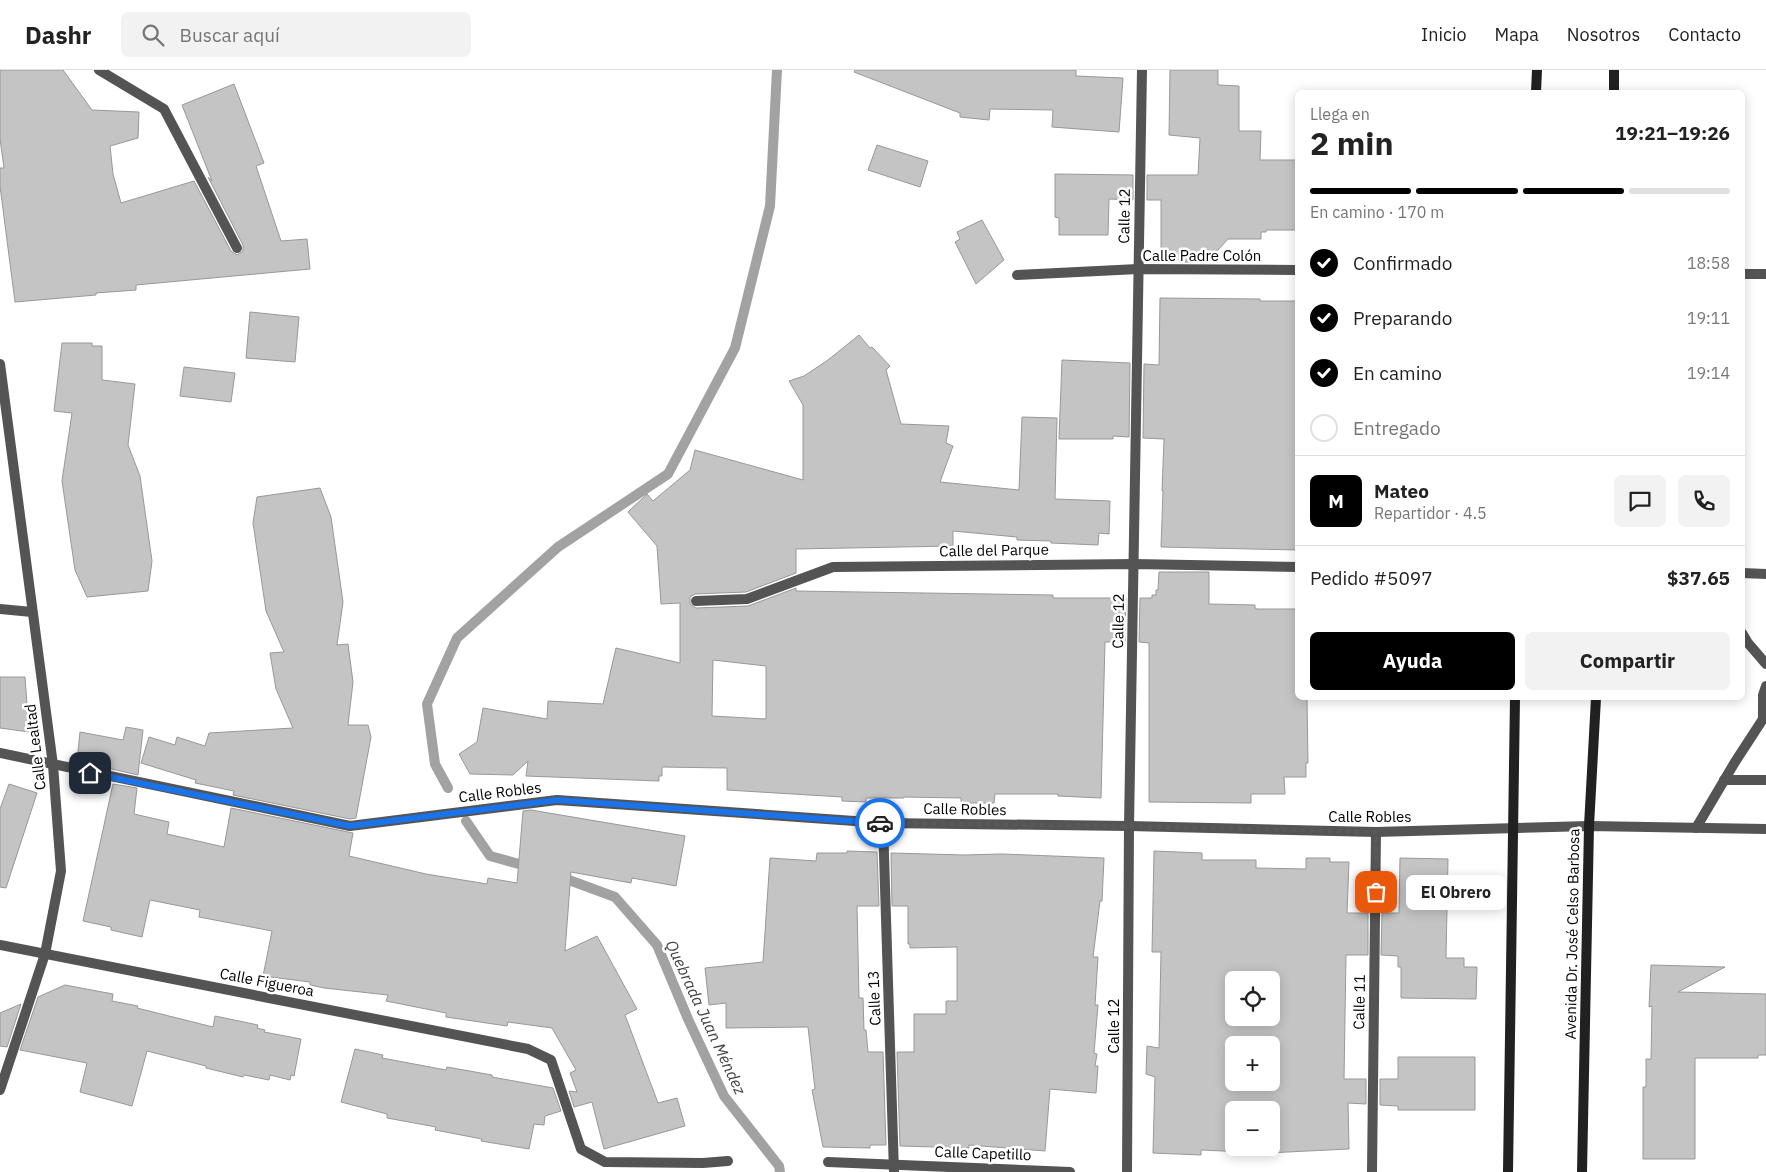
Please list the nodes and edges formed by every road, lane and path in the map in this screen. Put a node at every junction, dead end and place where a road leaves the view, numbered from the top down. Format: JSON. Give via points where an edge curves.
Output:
{"nodes":[{"id":1,"x":99,"y":70,"type":"edge"},
{"id":2,"x":1142,"y":70,"type":"edge"},
{"id":3,"x":1537,"y":70,"type":"edge"},
{"id":4,"x":1614,"y":70,"type":"edge"},
{"id":5,"x":1536,"y":90,"type":"edge"},
{"id":6,"x":1614,"y":90,"type":"edge"},
{"id":7,"x":237,"y":248,"type":"dead end"},
{"id":8,"x":1138,"y":269,"type":"junction"},
{"id":9,"x":1295,"y":270,"type":"edge"},
{"id":10,"x":1745,"y":274,"type":"edge"},
{"id":11,"x":1766,"y":274,"type":"edge"},
{"id":12,"x":1017,"y":275,"type":"dead end"},
{"id":13,"x":0,"y":364,"type":"edge"},
{"id":14,"x":1134,"y":564,"type":"junction"},
{"id":15,"x":1295,"y":567,"type":"edge"},
{"id":16,"x":1745,"y":573,"type":"edge"},
{"id":17,"x":1766,"y":574,"type":"edge"},
{"id":18,"x":696,"y":601,"type":"dead end"},
{"id":19,"x":0,"y":609,"type":"edge"},
{"id":20,"x":32,"y":612,"type":"junction"},
{"id":21,"x":1745,"y":638,"type":"edge"},
{"id":22,"x":1766,"y":664,"type":"edge"},
{"id":23,"x":1766,"y":686,"type":"edge"},
{"id":24,"x":1515,"y":700,"type":"edge"},
{"id":25,"x":1596,"y":700,"type":"edge"},
{"id":26,"x":1764,"y":719,"type":"edge"},
{"id":27,"x":0,"y":753,"type":"edge"},
{"id":28,"x":53,"y":765,"type":"junction"},
{"id":29,"x":1724,"y":780,"type":"junction"},
{"id":30,"x":1766,"y":780,"type":"edge"},
{"id":31,"x":883,"y":823,"type":"junction"},
{"id":32,"x":1129,"y":826,"type":"junction"},
{"id":33,"x":1589,"y":826,"type":"junction"},
{"id":34,"x":1696,"y":828,"type":"junction"},
{"id":35,"x":1514,"y":829,"type":"junction"},
{"id":36,"x":1766,"y":829,"type":"edge"},
{"id":37,"x":1376,"y":832,"type":"junction"},
{"id":38,"x":0,"y":944,"type":"edge"},
{"id":39,"x":45,"y":954,"type":"junction"},
{"id":40,"x":0,"y":1090,"type":"edge"},
{"id":41,"x":728,"y":1160,"type":"dead end"},
{"id":42,"x":828,"y":1162,"type":"dead end"},
{"id":43,"x":698,"y":1167,"type":"edge"},
{"id":44,"x":894,"y":1168,"type":"edge"},
{"id":45,"x":1070,"y":1172,"type":"edge"},
{"id":46,"x":1127,"y":1172,"type":"edge"},
{"id":47,"x":1372,"y":1172,"type":"edge"},
{"id":48,"x":1508,"y":1172,"type":"edge"},
{"id":49,"x":1582,"y":1172,"type":"edge"}],
"edges":[{"from":1,"to":7,"type":"street","via":[[164,109]]},
{"from":2,"to":8,"type":"street","name":"Calle 12"},
{"from":3,"to":5,"type":"main road"},
{"from":4,"to":6,"type":"main road"},
{"from":8,"to":9,"type":"street","name":"Calle Padre Colón"},
{"from":8,"to":12,"type":"street","name":"Calle Padre Colón"},
{"from":8,"to":14,"type":"street","name":"Calle 12"},
{"from":10,"to":11,"type":"street"},
{"from":13,"to":20,"type":"street","name":"Calle Lealtad"},
{"from":14,"to":15,"type":"street","name":"Calle del Parque"},
{"from":14,"to":18,"type":"street","name":"Calle del Parque","via":[[833,567],[746,599]]},
{"from":14,"to":32,"type":"street","name":"Calle 12"},
{"from":16,"to":17,"type":"street"},
{"from":19,"to":20,"type":"street"},
{"from":20,"to":28,"type":"street","name":"Calle Lealtad"},
{"from":21,"to":22,"type":"street"},
{"from":23,"to":26,"type":"street"},
{"from":24,"to":35,"type":"main road"},
{"from":25,"to":33,"type":"main road","name":"Avenida Dr. José Celso Barbosa"},
{"from":26,"to":29,"type":"street"},
{"from":27,"to":28,"type":"street","name":"Calle Robles"},
{"from":28,"to":31,"type":"street","name":"Calle Robles","via":[[350,826],[557,800]]},
{"from":28,"to":39,"type":"street","name":"Calle Lealtad","via":[[61,872]]},
{"from":29,"to":30,"type":"street"},
{"from":29,"to":34,"type":"street"},
{"from":31,"to":32,"type":"street","name":"Calle Robles"},
{"from":31,"to":44,"type":"street","name":"Calle 13"},
{"from":32,"to":37,"type":"street","name":"Calle Robles"},
{"from":32,"to":46,"type":"street","name":"Calle 12"},
{"from":33,"to":34,"type":"street","name":"Calle Robles"},
{"from":33,"to":35,"type":"street","name":"Calle Robles"},
{"from":33,"to":49,"type":"main road","name":"Avenida Dr. José Celso Barbosa"},
{"from":34,"to":36,"type":"street","name":"Calle Robles"},
{"from":35,"to":37,"type":"street","name":"Calle Robles"},
{"from":35,"to":48,"type":"main road"},
{"from":37,"to":47,"type":"street","name":"Calle 11"},
{"from":38,"to":39,"type":"street","name":"Calle Figueroa"},
{"from":39,"to":40,"type":"street","name":"Calle Lealtad"},
{"from":39,"to":43,"type":"street","name":"Calle Figueroa","via":[[528,1049],[551,1060],[581,1149],[605,1162]]},
{"from":41,"to":43,"type":"street","name":"Calle Figueroa"},
{"from":42,"to":44,"type":"street","name":"Calle Capetillo"},
{"from":44,"to":45,"type":"street","name":"Calle Capetillo"}]}
